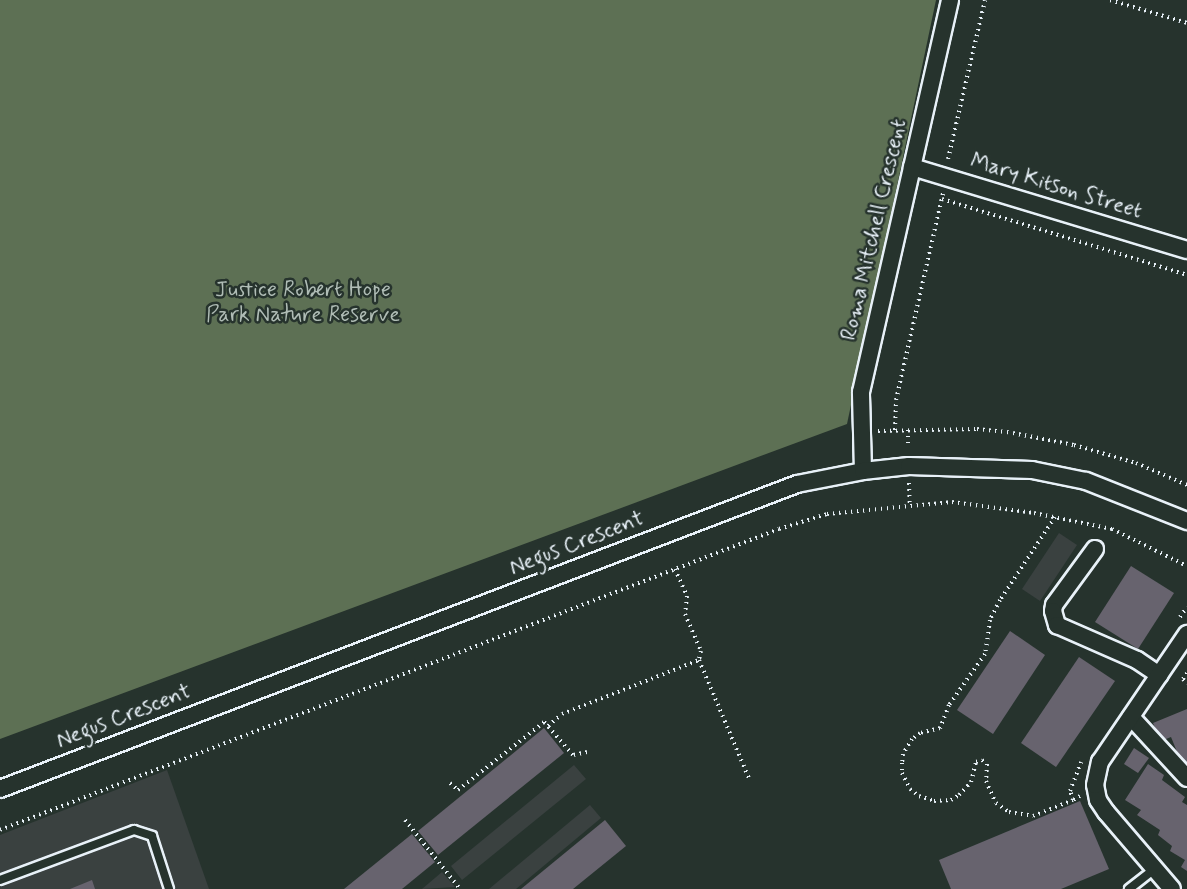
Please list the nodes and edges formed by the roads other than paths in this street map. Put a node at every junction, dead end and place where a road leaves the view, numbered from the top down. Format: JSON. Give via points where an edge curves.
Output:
{"nodes":[{"id":1,"x":950,"y":0,"type":"edge"},
{"id":2,"x":912,"y":167,"type":"junction"},
{"id":3,"x":1187,"y":250,"type":"edge"},
{"id":4,"x":863,"y":471,"type":"junction"},
{"id":5,"x":1187,"y":521,"type":"edge"},
{"id":6,"x":1095,"y":549,"type":"dead end"},
{"id":7,"x":1186,"y":638,"type":"edge"},
{"id":8,"x":1159,"y":675,"type":"junction"},
{"id":9,"x":1131,"y":717,"type":"junction"},
{"id":10,"x":1187,"y":778,"type":"edge"},
{"id":11,"x":0,"y":789,"type":"edge"},
{"id":12,"x":1156,"y":869,"type":"junction"},
{"id":13,"x":0,"y":880,"type":"edge"},
{"id":14,"x":168,"y":889,"type":"edge"},
{"id":15,"x":1129,"y":889,"type":"edge"},
{"id":16,"x":1172,"y":889,"type":"edge"}],
"edges":[{"from":1,"to":2,"type":"street","name":"Roma Mitchell Crescent"},
{"from":2,"to":3,"type":"street","name":"Mary Kitson Street"},
{"from":2,"to":4,"type":"street","name":"Roma Mitchell Crescent","via":[[861,392]]},
{"from":4,"to":5,"type":"street","name":"Negus Crescent","via":[[937,465],[1032,470],[1086,481]]},
{"from":4,"to":11,"type":"street","name":"Negus Crescent","via":[[797,483]]},
{"from":6,"to":8,"type":"street","via":[[1054,605],[1057,625],[1137,660]]},
{"from":7,"to":8,"type":"street"},
{"from":8,"to":9,"type":"street"},
{"from":9,"to":10,"type":"street"},
{"from":9,"to":12,"type":"street","via":[[1100,762],[1095,785],[1106,812]]},
{"from":12,"to":15,"type":"lane"},
{"from":12,"to":16,"type":"street"},
{"from":13,"to":14,"type":"lane","via":[[134,830],[152,836]]}]}
